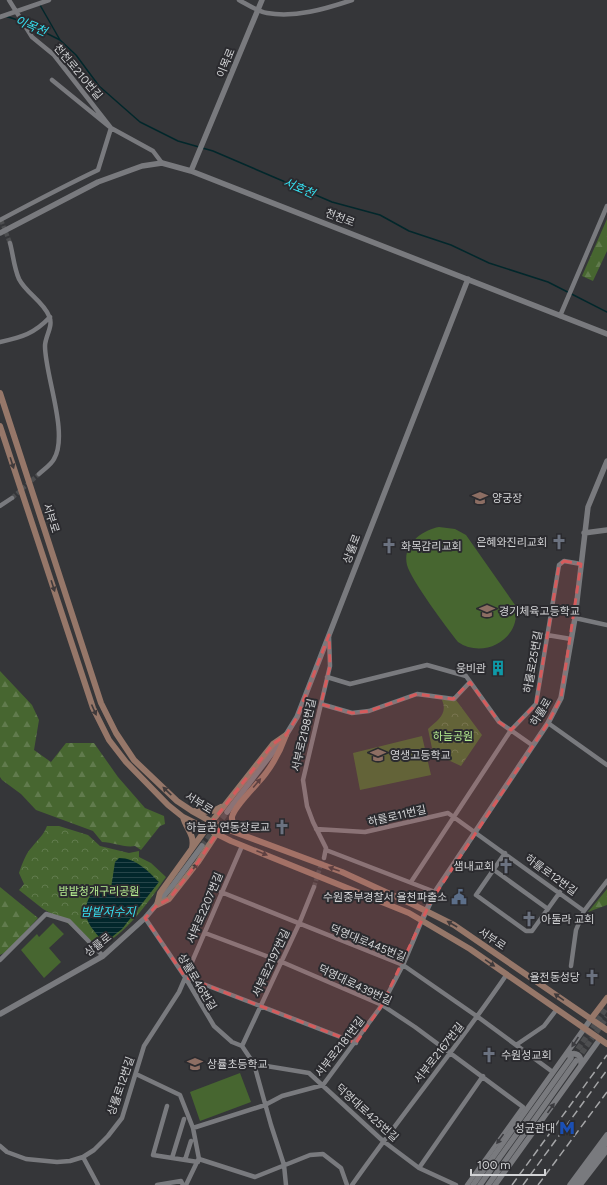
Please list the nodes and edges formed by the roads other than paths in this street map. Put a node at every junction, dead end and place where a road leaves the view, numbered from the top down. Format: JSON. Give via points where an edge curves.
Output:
{"nodes":[{"id":1,"x":10,"y":0,"type":"edge"},
{"id":2,"x":49,"y":0,"type":"edge"},
{"id":3,"x":239,"y":0,"type":"edge"},
{"id":4,"x":262,"y":0,"type":"edge"},
{"id":5,"x":352,"y":0,"type":"edge"},
{"id":6,"x":258,"y":10,"type":"junction"},
{"id":7,"x":15,"y":11,"type":"junction"},
{"id":8,"x":1,"y":16,"type":"edge"},
{"id":9,"x":52,"y":80,"type":"dead end"},
{"id":10,"x":111,"y":128,"type":"junction"},
{"id":11,"x":162,"y":163,"type":"junction"},
{"id":12,"x":191,"y":171,"type":"junction"},
{"id":13,"x":607,"y":206,"type":"edge"},
{"id":14,"x":0,"y":219,"type":"edge"},
{"id":15,"x":0,"y":233,"type":"edge"},
{"id":16,"x":10,"y":243,"type":"tunnel mouth"},
{"id":17,"x":468,"y":279,"type":"junction"},
{"id":18,"x":560,"y":316,"type":"junction"},
{"id":19,"x":50,"y":317,"type":"junction"},
{"id":20,"x":607,"y":334,"type":"edge"},
{"id":21,"x":0,"y":342,"type":"edge"},
{"id":22,"x":0,"y":393,"type":"edge"},
{"id":23,"x":0,"y":426,"type":"edge"},
{"id":24,"x":607,"y":461,"type":"edge"},
{"id":25,"x":39,"y":474,"type":"tunnel mouth"},
{"id":26,"x":12,"y":498,"type":"tunnel mouth"},
{"id":27,"x":0,"y":506,"type":"edge"},
{"id":28,"x":607,"y":530,"type":"edge"},
{"id":29,"x":584,"y":533,"type":"junction"},
{"id":30,"x":581,"y":564,"type":"junction"},
{"id":31,"x":575,"y":618,"type":"junction"},
{"id":32,"x":607,"y":625,"type":"edge"},
{"id":33,"x":329,"y":635,"type":"junction"},
{"id":34,"x":547,"y":635,"type":"junction"},
{"id":35,"x":571,"y":639,"type":"junction"},
{"id":36,"x":327,"y":677,"type":"junction"},
{"id":37,"x":470,"y":682,"type":"junction"},
{"id":38,"x":321,"y":704,"type":"junction"},
{"id":39,"x":548,"y":723,"type":"junction"},
{"id":40,"x":511,"y":730,"type":"junction"},
{"id":41,"x":286,"y":735,"type":"junction"},
{"id":42,"x":532,"y":745,"type":"junction"},
{"id":43,"x":607,"y":765,"type":"edge"},
{"id":44,"x":224,"y":806,"type":"junction"},
{"id":45,"x":192,"y":811,"type":"junction"},
{"id":46,"x":227,"y":812,"type":"tunnel mouth"},
{"id":47,"x":182,"y":817,"type":"junction"},
{"id":48,"x":454,"y":817,"type":"junction"},
{"id":49,"x":212,"y":822,"type":"junction"},
{"id":50,"x":222,"y":827,"type":"junction"},
{"id":51,"x":206,"y":829,"type":"junction"},
{"id":52,"x":316,"y":829,"type":"junction"},
{"id":53,"x":476,"y":832,"type":"junction"},
{"id":54,"x":218,"y":835,"type":"junction"},
{"id":55,"x":246,"y":836,"type":"junction"},
{"id":56,"x":202,"y":846,"type":"tunnel mouth"},
{"id":57,"x":242,"y":846,"type":"junction"},
{"id":58,"x":326,"y":850,"type":"junction"},
{"id":59,"x":191,"y":851,"type":"junction"},
{"id":60,"x":505,"y":853,"type":"junction"},
{"id":61,"x":324,"y":858,"type":"tunnel mouth"},
{"id":62,"x":494,"y":870,"type":"junction"},
{"id":63,"x":607,"y":881,"type":"edge"},
{"id":64,"x":411,"y":882,"type":"junction"},
{"id":65,"x":314,"y":887,"type":"tunnel mouth"},
{"id":66,"x":221,"y":892,"type":"junction"},
{"id":67,"x":435,"y":892,"type":"junction"},
{"id":68,"x":560,"y":892,"type":"junction"},
{"id":69,"x":157,"y":905,"type":"junction"},
{"id":70,"x":548,"y":909,"type":"junction"},
{"id":71,"x":426,"y":911,"type":"junction"},
{"id":72,"x":584,"y":911,"type":"junction"},
{"id":73,"x":145,"y":918,"type":"junction"},
{"id":74,"x":422,"y":920,"type":"junction"},
{"id":75,"x":300,"y":924,"type":"junction"},
{"id":76,"x":205,"y":933,"type":"junction"},
{"id":77,"x":103,"y":956,"type":"junction"},
{"id":78,"x":0,"y":960,"type":"edge"},
{"id":79,"x":282,"y":962,"type":"junction"},
{"id":80,"x":403,"y":965,"type":"junction"},
{"id":81,"x":570,"y":966,"type":"dead end"},
{"id":82,"x":507,"y":974,"type":"junction"},
{"id":83,"x":185,"y":977,"type":"junction"},
{"id":84,"x":607,"y":998,"type":"edge"},
{"id":85,"x":261,"y":1005,"type":"junction"},
{"id":86,"x":382,"y":1005,"type":"junction"},
{"id":87,"x":557,"y":1009,"type":"junction"},
{"id":88,"x":0,"y":1014,"type":"edge"},
{"id":89,"x":478,"y":1017,"type":"junction"},
{"id":90,"x":591,"y":1019,"type":"junction"},
{"id":91,"x":584,"y":1029,"type":"junction"},
{"id":92,"x":607,"y":1030,"type":"edge"},
{"id":93,"x":600,"y":1039,"type":"junction"},
{"id":94,"x":356,"y":1043,"type":"junction"},
{"id":95,"x":607,"y":1044,"type":"edge"},
{"id":96,"x":516,"y":1045,"type":"junction"},
{"id":97,"x":242,"y":1046,"type":"junction"},
{"id":98,"x":449,"y":1053,"type":"junction"},
{"id":99,"x":571,"y":1058,"type":"junction"},
{"id":100,"x":254,"y":1064,"type":"junction"},
{"id":101,"x":581,"y":1065,"type":"junction"},
{"id":102,"x":550,"y":1070,"type":"dead end"},
{"id":103,"x":136,"y":1074,"type":"junction"},
{"id":104,"x":483,"y":1076,"type":"junction"},
{"id":105,"x":323,"y":1085,"type":"junction"},
{"id":106,"x":544,"y":1101,"type":"junction"},
{"id":107,"x":265,"y":1105,"type":"junction"},
{"id":108,"x":167,"y":1106,"type":"dead end"},
{"id":109,"x":184,"y":1119,"type":"dead end"},
{"id":110,"x":193,"y":1128,"type":"junction"},
{"id":111,"x":607,"y":1135,"type":"edge"},
{"id":112,"x":191,"y":1141,"type":"dead end"},
{"id":113,"x":383,"y":1141,"type":"junction"},
{"id":114,"x":607,"y":1142,"type":"edge"},
{"id":115,"x":0,"y":1146,"type":"edge"},
{"id":116,"x":607,"y":1150,"type":"edge"},
{"id":117,"x":83,"y":1157,"type":"junction"},
{"id":118,"x":172,"y":1158,"type":"junction"},
{"id":119,"x":185,"y":1160,"type":"junction"},
{"id":120,"x":198,"y":1160,"type":"junction"},
{"id":121,"x":284,"y":1166,"type":"junction"},
{"id":122,"x":419,"y":1168,"type":"junction"},
{"id":123,"x":98,"y":1185,"type":"edge"},
{"id":124,"x":157,"y":1185,"type":"edge"},
{"id":125,"x":183,"y":1185,"type":"edge"},
{"id":126,"x":186,"y":1185,"type":"edge"},
{"id":127,"x":286,"y":1185,"type":"edge"},
{"id":128,"x":347,"y":1185,"type":"edge"},
{"id":129,"x":352,"y":1185,"type":"edge"},
{"id":130,"x":456,"y":1185,"type":"edge"},
{"id":131,"x":467,"y":1185,"type":"edge"},
{"id":132,"x":473,"y":1185,"type":"edge"},
{"id":133,"x":480,"y":1185,"type":"edge"},
{"id":134,"x":488,"y":1185,"type":"edge"},
{"id":135,"x":495,"y":1185,"type":"edge"},
{"id":136,"x":570,"y":1185,"type":"edge"},
{"id":137,"x":575,"y":1185,"type":"edge"},
{"id":138,"x":580,"y":1185,"type":"edge"}],
"edges":[{"from":1,"to":7,"type":"street","name":"천천로210번길"},
{"from":2,"to":7,"type":"street"},
{"from":3,"to":6,"type":"street"},
{"from":4,"to":6,"type":"street","name":"이목로"},
{"from":5,"to":6,"type":"street","via":[[322,10],[286,14]]},
{"from":6,"to":12,"type":"street","name":"이목로"},
{"from":7,"to":8,"type":"street"},
{"from":7,"to":10,"type":"street","name":"천천로210번길","via":[[32,36],[54,55]]},
{"from":9,"to":10,"type":"street","name":"천천로210번길"},
{"from":10,"to":11,"type":"street","name":"천천로210번길","via":[[153,151]]},
{"from":10,"to":14,"type":"street","via":[[98,170]]},
{"from":11,"to":12,"type":"street","name":"천천로"},
{"from":11,"to":15,"type":"street","name":"천천로","via":[[142,166],[98,182]]},
{"from":12,"to":17,"type":"street","name":"천천로"},
{"from":13,"to":18,"type":"street"},
{"from":16,"to":19,"type":"street","via":[[19,279]]},
{"from":17,"to":18,"type":"street","name":"천천로"},
{"from":17,"to":33,"type":"street","name":"상률로"},
{"from":18,"to":20,"type":"street","name":"천천로"},
{"from":19,"to":21,"type":"street","via":[[40,328],[25,336]]},
{"from":19,"to":25,"type":"street","via":[[45,344],[46,365],[57,413],[58,449],[53,462]]},
{"from":45,"to":22,"type":"main road","name":"서부로","one_way":true,"via":[[177,801],[134,760],[116,733],[101,703]]},
{"from":23,"to":47,"type":"main road","name":"서부로","one_way":true,"via":[[93,708],[109,740],[126,762]]},
{"from":24,"to":29,"type":"street","name":"하률로","via":[[588,507]]},
{"from":26,"to":27,"type":"street"},
{"from":28,"to":29,"type":"street"},
{"from":29,"to":30,"type":"street","name":"하률로"},
{"from":30,"to":31,"type":"street","name":"하률로"},
{"from":30,"to":34,"type":"street","name":"하률로25번길","via":[[564,561],[559,566]]},
{"from":31,"to":32,"type":"street"},
{"from":31,"to":35,"type":"street","name":"하률로"},
{"from":33,"to":36,"type":"street","name":"서부로2198번길","via":[[331,655]]},
{"from":33,"to":41,"type":"street","name":"상률로","via":[[297,717]]},
{"from":34,"to":35,"type":"street"},
{"from":34,"to":40,"type":"street","name":"하률로25번길","via":[[536,704]]},
{"from":35,"to":39,"type":"street","name":"하률로","via":[[561,698]]},
{"from":36,"to":37,"type":"street","via":[[350,684],[427,665],[466,676]]},
{"from":36,"to":38,"type":"street","name":"서부로2198번길"},
{"from":37,"to":38,"type":"street","via":[[454,699],[416,694],[369,711],[352,713]]},
{"from":37,"to":40,"type":"street","via":[[499,722]]},
{"from":38,"to":52,"type":"street","name":"서부로2198번길","via":[[303,780],[307,806]]},
{"from":39,"to":42,"type":"street","name":"하률로"},
{"from":39,"to":43,"type":"street"},
{"from":40,"to":42,"type":"street"},
{"from":40,"to":48,"type":"street","name":"하률로25번길"},
{"from":41,"to":44,"type":"main road","via":[[273,744]]},
{"from":41,"to":46,"type":"street","name":"상률로"},
{"from":55,"to":41,"type":"main road","one_way":true,"via":[[234,825],[232,817],[266,773],[281,750]]},
{"from":42,"to":53,"type":"street","name":"하률로"},
{"from":44,"to":45,"type":"main road","via":[[215,811]]},
{"from":44,"to":49,"type":"main road"},
{"from":45,"to":49,"type":"main road","name":"서부로"},
{"from":47,"to":51,"type":"main road","name":"서부로"},
{"from":47,"to":59,"type":"main road","via":[[192,832],[194,841]]},
{"from":48,"to":52,"type":"street","name":"하률로11번길","via":[[448,813],[365,832]]},
{"from":48,"to":53,"type":"street"},
{"from":48,"to":64,"type":"street","name":"하률로25번길"},
{"from":49,"to":50,"type":"main road","name":"서부로"},
{"from":49,"to":51,"type":"main road"},
{"from":50,"to":54,"type":"main road"},
{"from":50,"to":55,"type":"main road","name":"서부로"},
{"from":51,"to":54,"type":"main road","name":"서부로"},
{"from":51,"to":59,"type":"main road"},
{"from":52,"to":58,"type":"street","name":"서부로2198번길"},
{"from":53,"to":60,"type":"street","name":"하률로12번길"},
{"from":53,"to":67,"type":"street","name":"하률로"},
{"from":54,"to":57,"type":"main road","name":"서부로"},
{"from":69,"to":54,"type":"main road","one_way":true,"via":[[169,899]]},
{"from":71,"to":55,"type":"main road","name":"서부로","one_way":true,"via":[[342,872]]},
{"from":56,"to":69,"type":"street","name":"상률로"},
{"from":57,"to":66,"type":"street","name":"서부로2207번길"},
{"from":57,"to":74,"type":"main road","name":"서부로","one_way":true,"via":[[409,912]]},
{"from":58,"to":61,"type":"street"},
{"from":58,"to":64,"type":"street"},
{"from":59,"to":69,"type":"main road","via":[[160,893]]},
{"from":60,"to":62,"type":"street"},
{"from":60,"to":68,"type":"street","name":"하률로12번길"},
{"from":62,"to":70,"type":"street"},
{"from":62,"to":70,"type":"street","via":[[476,895],[526,931],[532,931]]},
{"from":63,"to":72,"type":"street"},
{"from":64,"to":67,"type":"street"},
{"from":65,"to":75,"type":"street","name":"서부로2197번길"},
{"from":66,"to":75,"type":"street","name":"덕영대로445번길"},
{"from":66,"to":76,"type":"street","name":"서부로2207번길"},
{"from":67,"to":71,"type":"street","name":"하률로"},
{"from":68,"to":70,"type":"street"},
{"from":68,"to":72,"type":"street","name":"하률로12번길"},
{"from":69,"to":73,"type":"street","name":"상률로"},
{"from":71,"to":74,"type":"street","name":"하률로"},
{"from":90,"to":71,"type":"main road","name":"서부로","one_way":true,"via":[[454,925]]},
{"from":72,"to":81,"type":"street","via":[[576,930]]},
{"from":73,"to":77,"type":"street","name":"상률로"},
{"from":73,"to":83,"type":"street","name":"상률로46번길"},
{"from":74,"to":80,"type":"street","name":"서부로2181번길"},
{"from":74,"to":82,"type":"main road","name":"서부로","one_way":true},
{"from":75,"to":79,"type":"street","name":"서부로2197번길"},
{"from":75,"to":80,"type":"street","name":"덕영대로445번길"},
{"from":76,"to":79,"type":"street","name":"덕영대로439번길"},
{"from":76,"to":83,"type":"street","name":"서부로2207번길"},
{"from":77,"to":78,"type":"street","via":[[69,921],[46,914]]},
{"from":77,"to":88,"type":"street","name":"상률로"},
{"from":79,"to":85,"type":"street","name":"서부로2197번길"},
{"from":79,"to":86,"type":"street","name":"덕영대로439번길"},
{"from":80,"to":86,"type":"street","name":"서부로2181번길"},
{"from":80,"to":89,"type":"street","name":"덕영대로445번길"},
{"from":82,"to":87,"type":"main road","name":"서부로"},
{"from":82,"to":89,"type":"street","name":"서부로2167번길"},
{"from":83,"to":85,"type":"street"},
{"from":83,"to":97,"type":"street","name":"상률로46번길","via":[[214,1026],[232,1042]]},
{"from":83,"to":103,"type":"street","name":"상률로12번길","via":[[179,992],[144,1046]]},
{"from":84,"to":90,"type":"main road"},
{"from":85,"to":94,"type":"street"},
{"from":85,"to":97,"type":"street","name":"서부로2197번길"},
{"from":86,"to":94,"type":"street","name":"서부로2181번길"},
{"from":86,"to":98,"type":"street","name":"덕영대로439번길"},
{"from":87,"to":91,"type":"main road","name":"서부로"},
{"from":87,"to":96,"type":"street","via":[[544,1026]]},
{"from":89,"to":96,"type":"street","name":"덕영대로445번길"},
{"from":89,"to":98,"type":"street","name":"서부로2167번길"},
{"from":90,"to":91,"type":"street"},
{"from":90,"to":92,"type":"main road","name":"서부로"},
{"from":91,"to":93,"type":"main road","name":"서부로"},
{"from":91,"to":99,"type":"street","one_way":true},
{"from":92,"to":93,"type":"main road"},
{"from":93,"to":95,"type":"main road","name":"서부로"},
{"from":93,"to":101,"type":"street"},
{"from":94,"to":105,"type":"street","name":"서부로2181번길"},
{"from":96,"to":102,"type":"street","name":"덕영대로445번길"},
{"from":97,"to":100,"type":"street"},
{"from":98,"to":104,"type":"street","name":"덕영대로439번길"},
{"from":98,"to":113,"type":"street","name":"서부로2167번길"},
{"from":99,"to":101,"type":"street","via":[[573,1053],[578,1054],[582,1059]]},
{"from":99,"to":106,"type":"street"},
{"from":99,"to":132,"type":"street"},
{"from":100,"to":105,"type":"street","name":"덕영대로425번길","via":[[309,1073]]},
{"from":100,"to":107,"type":"street"},
{"from":135,"to":101,"type":"street","one_way":true},
{"from":103,"to":110,"type":"street","via":[[180,1095]]},
{"from":103,"to":117,"type":"street","name":"상률로12번길","via":[[122,1118],[94,1150]]},
{"from":104,"to":122,"type":"street"},
{"from":104,"to":131,"type":"street","name":"덕영대로439번길","one_way":true,"via":[[523,1107]]},
{"from":105,"to":107,"type":"street","name":"서부로2181번길","via":[[282,1096]]},
{"from":105,"to":113,"type":"street","name":"덕영대로425번길"},
{"from":106,"to":133,"type":"street"},
{"from":106,"to":134,"type":"street"},
{"from":107,"to":110,"type":"street","name":"서부로2181번길"},
{"from":107,"to":121,"type":"street"},
{"from":108,"to":118,"type":"street","via":[[153,1155]]},
{"from":109,"to":118,"type":"street"},
{"from":110,"to":120,"type":"street"},
{"from":111,"to":136,"type":"street"},
{"from":112,"to":119,"type":"street"},
{"from":113,"to":122,"type":"street","name":"덕영대로425번길"},
{"from":113,"to":129,"type":"street","name":"서부로2167번길"},
{"from":114,"to":137,"type":"street"},
{"from":115,"to":117,"type":"street","name":"상률로12번길","via":[[7,1152],[41,1162],[70,1161]]},
{"from":116,"to":138,"type":"street"},
{"from":117,"to":123,"type":"street"},
{"from":118,"to":119,"type":"street"},
{"from":119,"to":120,"type":"street"},
{"from":120,"to":121,"type":"street","via":[[255,1177]]},
{"from":120,"to":126,"type":"street"},
{"from":121,"to":127,"type":"street"},
{"from":121,"to":128,"type":"street","via":[[310,1155],[323,1154],[341,1168]]},
{"from":122,"to":130,"type":"street","name":"덕영대로425번길"},
{"from":124,"to":125,"type":"street","via":[[181,1181]]}]}
